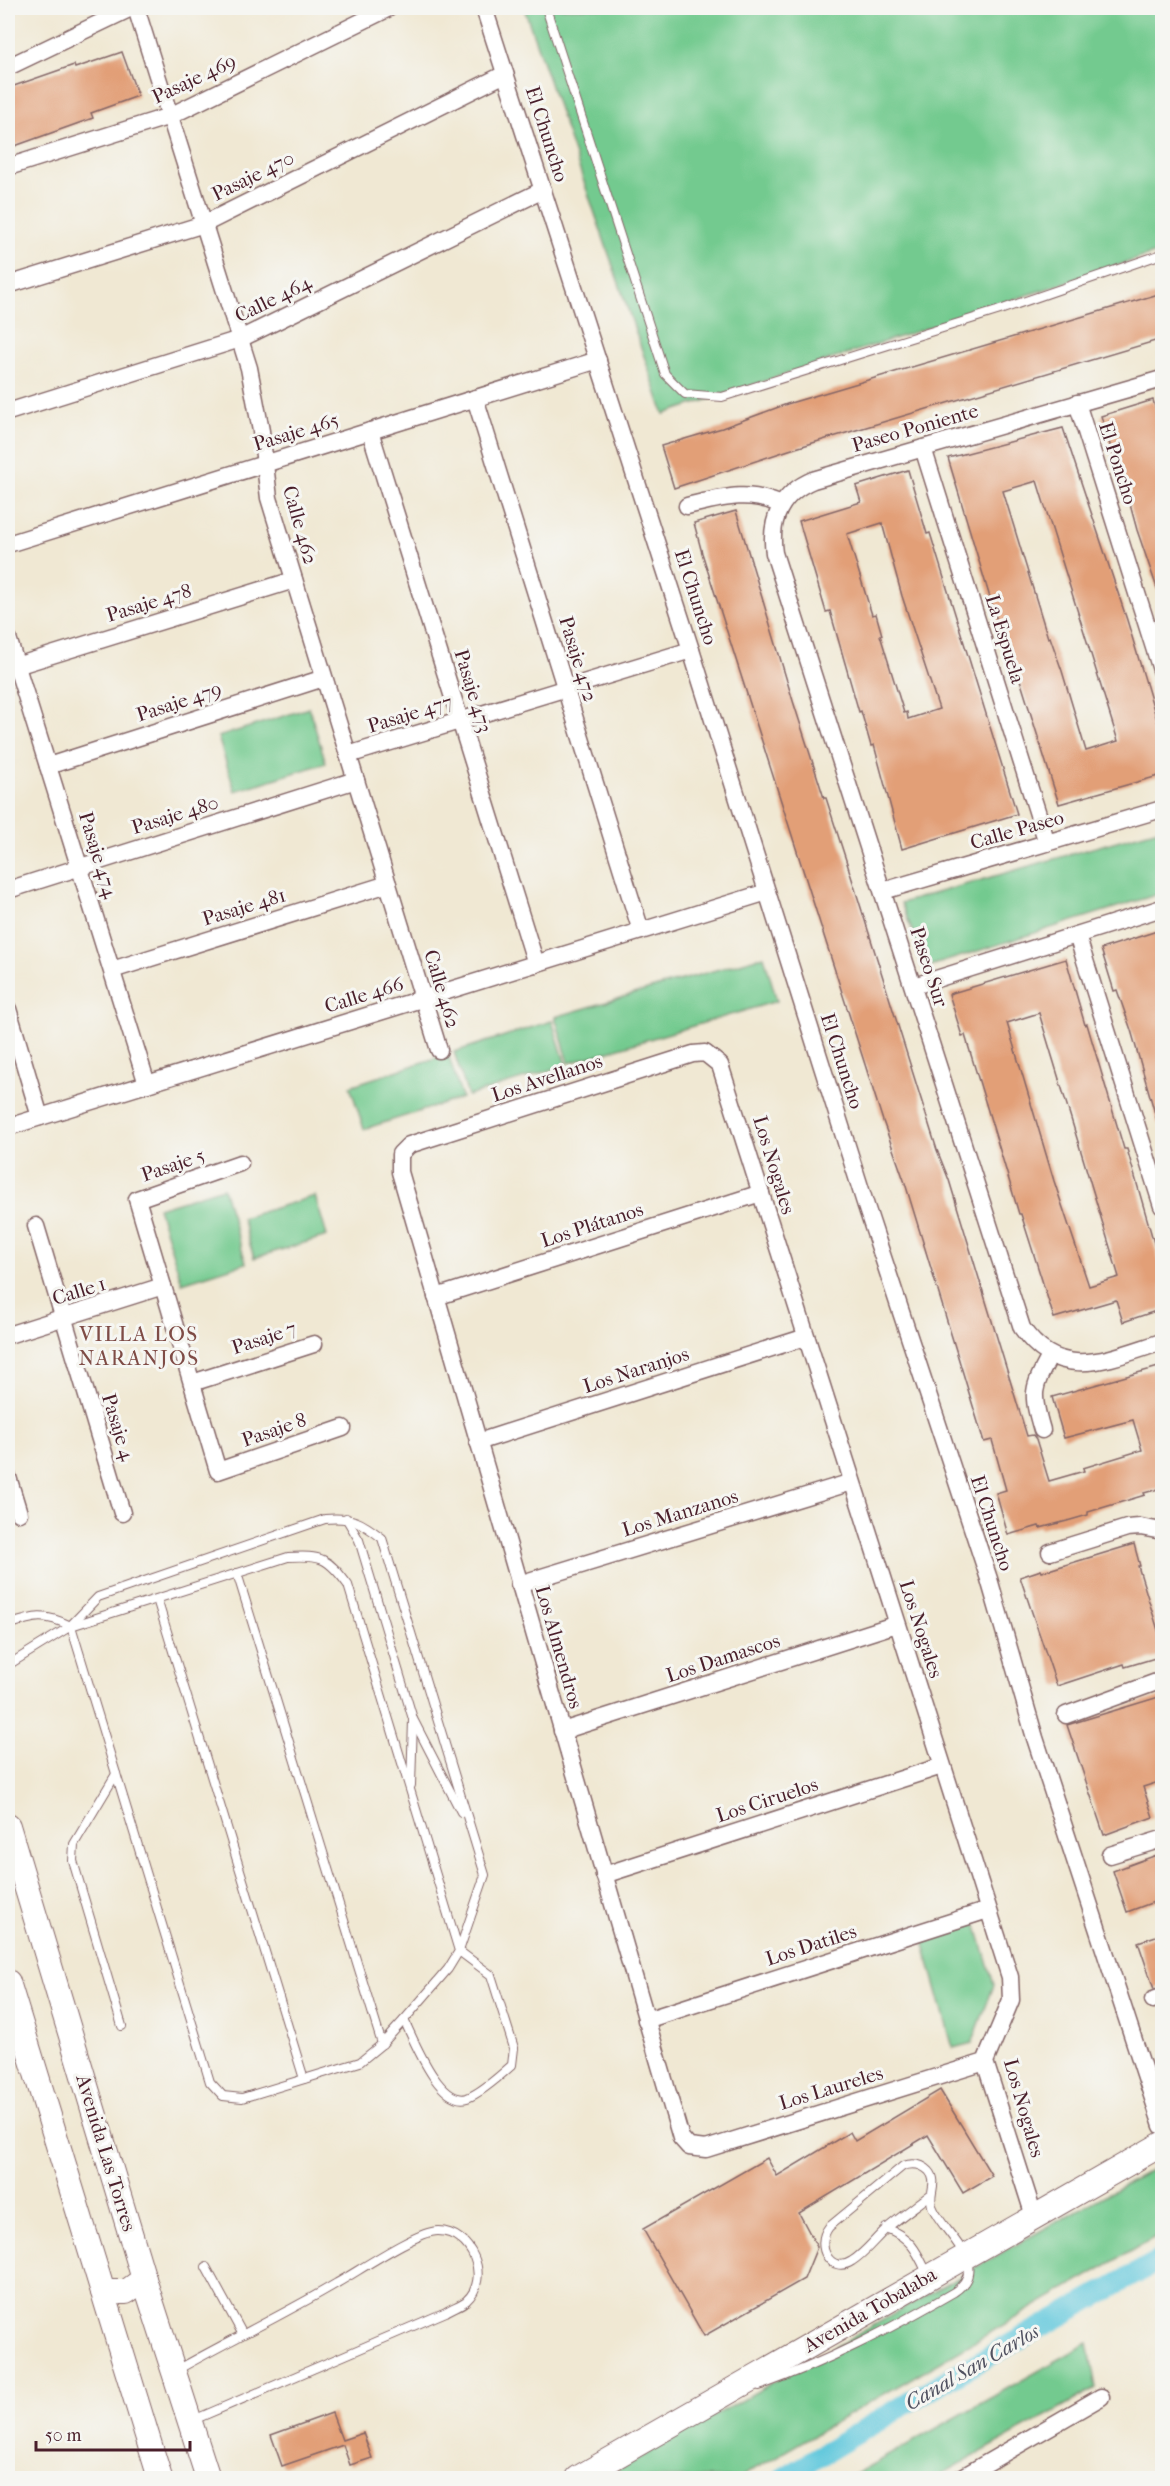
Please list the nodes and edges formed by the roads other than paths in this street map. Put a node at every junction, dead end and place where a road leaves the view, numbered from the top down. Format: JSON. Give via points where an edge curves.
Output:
{"nodes":[{"id":1,"x":130,"y":8,"type":"edge"},
{"id":2,"x":136,"y":8,"type":"edge"},
{"id":3,"x":389,"y":8,"type":"edge"},
{"id":4,"x":484,"y":8,"type":"edge"},
{"id":5,"x":546,"y":8,"type":"edge"},
{"id":6,"x":8,"y":67,"type":"edge"},
{"id":7,"x":505,"y":74,"type":"junction"},
{"id":8,"x":170,"y":116,"type":"junction"},
{"id":9,"x":8,"y":167,"type":"edge"},
{"id":10,"x":543,"y":190,"type":"junction"},
{"id":11,"x":204,"y":224,"type":"junction"},
{"id":12,"x":1162,"y":254,"type":"edge"},
{"id":13,"x":8,"y":285,"type":"edge"},
{"id":14,"x":240,"y":339,"type":"junction"},
{"id":15,"x":598,"y":360,"type":"junction"},
{"id":16,"x":1162,"y":379,"type":"edge"},
{"id":17,"x":475,"y":398,"type":"junction"},
{"id":18,"x":1077,"y":403,"type":"junction"},
{"id":19,"x":8,"y":412,"type":"edge"},
{"id":20,"x":370,"y":431,"type":"junction"},
{"id":21,"x":923,"y":448,"type":"junction"},
{"id":22,"x":264,"y":464,"type":"junction"},
{"id":23,"x":781,"y":505,"type":"junction"},
{"id":24,"x":687,"y":506,"type":"dead end"},
{"id":25,"x":8,"y":544,"type":"edge"},
{"id":26,"x":294,"y":580,"type":"junction"},
{"id":27,"x":8,"y":638,"type":"edge"},
{"id":28,"x":692,"y":650,"type":"junction"},
{"id":29,"x":16,"y":666,"type":"junction"},
{"id":30,"x":1162,"y":673,"type":"edge"},
{"id":31,"x":324,"y":678,"type":"junction"},
{"id":32,"x":566,"y":688,"type":"junction"},
{"id":33,"x":460,"y":721,"type":"junction"},
{"id":34,"x":348,"y":755,"type":"junction"},
{"id":35,"x":48,"y":766,"type":"junction"},
{"id":36,"x":356,"y":780,"type":"junction"},
{"id":37,"x":1162,"y":809,"type":"edge"},
{"id":38,"x":1047,"y":843,"type":"junction"},
{"id":39,"x":80,"y":867,"type":"junction"},
{"id":40,"x":388,"y":884,"type":"junction"},
{"id":41,"x":8,"y":890,"type":"edge"},
{"id":42,"x":883,"y":891,"type":"junction"},
{"id":43,"x":767,"y":892,"type":"junction"},
{"id":44,"x":1162,"y":908,"type":"edge"},
{"id":45,"x":641,"y":932,"type":"junction"},
{"id":46,"x":1077,"y":935,"type":"junction"},
{"id":47,"x":536,"y":964,"type":"junction"},
{"id":48,"x":112,"y":970,"type":"junction"},
{"id":49,"x":914,"y":987,"type":"junction"},
{"id":50,"x":423,"y":999,"type":"junction"},
{"id":51,"x":8,"y":1008,"type":"edge"},
{"id":52,"x":439,"y":1050,"type":"dead end"},
{"id":53,"x":711,"y":1056,"type":"joint"},
{"id":54,"x":147,"y":1084,"type":"junction"},
{"id":55,"x":40,"y":1117,"type":"junction"},
{"id":56,"x":8,"y":1127,"type":"edge"},
{"id":57,"x":400,"y":1154,"type":"joint"},
{"id":58,"x":240,"y":1164,"type":"dead end"},
{"id":59,"x":761,"y":1193,"type":"junction"},
{"id":60,"x":1162,"y":1206,"type":"edge"},
{"id":61,"x":36,"y":1226,"type":"dead end"},
{"id":62,"x":162,"y":1286,"type":"junction"},
{"id":63,"x":436,"y":1297,"type":"junction"},
{"id":64,"x":64,"y":1318,"type":"junction"},
{"id":65,"x":8,"y":1335,"type":"edge"},
{"id":66,"x":807,"y":1337,"type":"junction"},
{"id":67,"x":1162,"y":1342,"type":"edge"},
{"id":68,"x":314,"y":1344,"type":"dead end"},
{"id":69,"x":1050,"y":1356,"type":"junction"},
{"id":70,"x":192,"y":1383,"type":"junction"},
{"id":71,"x":343,"y":1428,"type":"dead end"},
{"id":72,"x":1042,"y":1430,"type":"dead end"},
{"id":73,"x":478,"y":1442,"type":"junction"},
{"id":74,"x":8,"y":1477,"type":"edge"},
{"id":75,"x":852,"y":1482,"type":"junction"},
{"id":76,"x":19,"y":1513,"type":"dead end"},
{"id":77,"x":122,"y":1514,"type":"dead end"},
{"id":78,"x":346,"y":1518,"type":"junction"},
{"id":79,"x":1162,"y":1531,"type":"edge"},
{"id":80,"x":1050,"y":1552,"type":"dead end"},
{"id":81,"x":237,"y":1574,"type":"junction"},
{"id":82,"x":519,"y":1584,"type":"junction"},
{"id":83,"x":157,"y":1599,"type":"junction"},
{"id":84,"x":8,"y":1624,"type":"edge"},
{"id":85,"x":897,"y":1624,"type":"junction"},
{"id":86,"x":71,"y":1626,"type":"junction"},
{"id":87,"x":8,"y":1665,"type":"edge"},
{"id":88,"x":1162,"y":1680,"type":"edge"},
{"id":89,"x":1066,"y":1715,"type":"dead end"},
{"id":90,"x":413,"y":1719,"type":"junction"},
{"id":91,"x":562,"y":1731,"type":"junction"},
{"id":92,"x":942,"y":1766,"type":"junction"},
{"id":93,"x":116,"y":1774,"type":"junction"},
{"id":94,"x":411,"y":1793,"type":"junction"},
{"id":95,"x":8,"y":1826,"type":"edge"},
{"id":96,"x":472,"y":1831,"type":"junction"},
{"id":97,"x":1162,"y":1839,"type":"edge"},
{"id":98,"x":1110,"y":1855,"type":"dead end"},
{"id":99,"x":604,"y":1875,"type":"junction"},
{"id":100,"x":988,"y":1910,"type":"junction"},
{"id":101,"x":459,"y":1951,"type":"junction"},
{"id":102,"x":9,"y":1994,"type":"edge"},
{"id":103,"x":404,"y":2020,"type":"junction"},
{"id":104,"x":646,"y":2020,"type":"junction"},
{"id":105,"x":122,"y":2026,"type":"dead end"},
{"id":106,"x":382,"y":2044,"type":"junction"},
{"id":107,"x":985,"y":2062,"type":"junction"},
{"id":108,"x":304,"y":2079,"type":"junction"},
{"id":109,"x":1162,"y":2126,"type":"edge"},
{"id":110,"x":1162,"y":2144,"type":"edge"},
{"id":111,"x":689,"y":2147,"type":"joint"},
{"id":112,"x":930,"y":2195,"type":"junction"},
{"id":113,"x":1034,"y":2216,"type":"junction"},
{"id":114,"x":886,"y":2228,"type":"junction"},
{"id":115,"x":965,"y":2255,"type":"junction"},
{"id":116,"x":207,"y":2267,"type":"dead end"},
{"id":117,"x":929,"y":2276,"type":"junction"},
{"id":118,"x":144,"y":2279,"type":"junction"},
{"id":119,"x":103,"y":2292,"type":"junction"},
{"id":120,"x":242,"y":2333,"type":"junction"},
{"id":121,"x":174,"y":2371,"type":"junction"},
{"id":122,"x":1101,"y":2397,"type":"dead end"},
{"id":123,"x":711,"y":2401,"type":"junction"},
{"id":124,"x":190,"y":2421,"type":"junction"},
{"id":125,"x":160,"y":2478,"type":"edge"},
{"id":126,"x":208,"y":2478,"type":"edge"},
{"id":127,"x":578,"y":2478,"type":"edge"},
{"id":128,"x":961,"y":2478,"type":"edge"}],
"edges":[{"from":1,"to":6,"type":"street"},
{"from":2,"to":8,"type":"street","name":"Calle 462"},
{"from":3,"to":8,"type":"street","name":"Pasaje 469"},
{"from":4,"to":7,"type":"street","name":"El Chuncho"},
{"from":5,"to":12,"type":"lane","via":[[665,374],[685,394],[722,397],[997,311]]},
{"from":7,"to":10,"type":"street","name":"El Chuncho"},
{"from":7,"to":11,"type":"street","name":"Pasaje 470"},
{"from":8,"to":9,"type":"street","name":"Pasaje 469"},
{"from":8,"to":11,"type":"street","name":"Calle 462"},
{"from":10,"to":14,"type":"street","name":"Calle 464"},
{"from":10,"to":15,"type":"street","name":"El Chuncho"},
{"from":11,"to":13,"type":"street","name":"Pasaje 470"},
{"from":11,"to":14,"type":"street","name":"Calle 462"},
{"from":14,"to":19,"type":"street","name":"Calle 464"},
{"from":14,"to":22,"type":"street","name":"Calle 462","via":[[255,399]]},
{"from":15,"to":17,"type":"street","name":"Pasaje 465"},
{"from":15,"to":28,"type":"street","name":"El Chuncho"},
{"from":16,"to":18,"type":"street","name":"Paseo Poniente"},
{"from":17,"to":20,"type":"street","name":"Pasaje 465"},
{"from":17,"to":32,"type":"street","name":"Pasaje 472"},
{"from":18,"to":21,"type":"street","name":"Paseo Poniente"},
{"from":18,"to":30,"type":"street","name":"El Poncho"},
{"from":20,"to":22,"type":"street","name":"Pasaje 465"},
{"from":20,"to":33,"type":"street","name":"Pasaje 473"},
{"from":21,"to":23,"type":"street","name":"Paseo Poniente","via":[[813,480],[795,490]]},
{"from":21,"to":38,"type":"street","name":"La Espuela"},
{"from":22,"to":25,"type":"street","name":"Pasaje 465"},
{"from":22,"to":26,"type":"street","name":"Calle 462","via":[[269,498]]},
{"from":23,"to":24,"type":"street","via":[[742,495]]},
{"from":23,"to":42,"type":"street","name":"Paseo Sur","via":[[772,528],[774,553]]},
{"from":26,"to":29,"type":"street","name":"Pasaje 478"},
{"from":26,"to":31,"type":"street","name":"Calle 462"},
{"from":27,"to":29,"type":"street","name":"Pasaje 474"},
{"from":28,"to":32,"type":"street","name":"Pasaje 477"},
{"from":28,"to":43,"type":"street","name":"El Chuncho"},
{"from":29,"to":35,"type":"street","name":"Pasaje 474"},
{"from":31,"to":34,"type":"street","name":"Calle 462"},
{"from":31,"to":35,"type":"street","name":"Pasaje 479"},
{"from":32,"to":33,"type":"street","name":"Pasaje 477"},
{"from":32,"to":45,"type":"street","name":"Pasaje 472"},
{"from":33,"to":34,"type":"street","name":"Pasaje 477"},
{"from":33,"to":47,"type":"street","name":"Pasaje 473"},
{"from":34,"to":36,"type":"street","name":"Calle 462"},
{"from":35,"to":39,"type":"street","name":"Pasaje 474"},
{"from":36,"to":39,"type":"street","name":"Pasaje 480"},
{"from":36,"to":40,"type":"street","name":"Calle 462"},
{"from":37,"to":38,"type":"street","name":"Calle Paseo"},
{"from":38,"to":42,"type":"street","name":"Calle Paseo"},
{"from":39,"to":41,"type":"street","name":"Pasaje 480"},
{"from":39,"to":48,"type":"street","name":"Pasaje 474"},
{"from":40,"to":48,"type":"street","name":"Pasaje 481"},
{"from":40,"to":50,"type":"street","name":"Calle 462"},
{"from":42,"to":49,"type":"street","name":"Paseo Sur"},
{"from":43,"to":45,"type":"street","name":"Calle 466"},
{"from":43,"to":109,"type":"street","name":"El Chuncho"},
{"from":44,"to":46,"type":"street"},
{"from":45,"to":47,"type":"street","name":"Calle 466"},
{"from":46,"to":49,"type":"street"},
{"from":46,"to":60,"type":"street"},
{"from":47,"to":50,"type":"street","name":"Calle 466"},
{"from":48,"to":54,"type":"street","name":"Pasaje 474"},
{"from":49,"to":69,"type":"street","name":"Paseo Sur","via":[[1017,1316],[1029,1339]]},
{"from":50,"to":52,"type":"street","name":"Calle 462"},
{"from":50,"to":54,"type":"street","name":"Calle 466"},
{"from":51,"to":55,"type":"street"},
{"from":53,"to":57,"type":"street","name":"Los Avellanos","via":[[693,1054],[415,1142]]},
{"from":53,"to":59,"type":"street","name":"Los Nogales","via":[[723,1071]]},
{"from":54,"to":55,"type":"street","name":"Calle 466"},
{"from":55,"to":56,"type":"street","name":"Calle 466"},
{"from":57,"to":63,"type":"street","name":"Los Almendros","via":[[400,1172]]},
{"from":58,"to":62,"type":"street","name":"Pasaje 5","via":[[137,1199]]},
{"from":59,"to":63,"type":"street","name":"Los Plátanos"},
{"from":59,"to":66,"type":"street","name":"Los Nogales"},
{"from":61,"to":64,"type":"street","name":"Pasaje 4"},
{"from":62,"to":64,"type":"street","name":"Calle 1"},
{"from":62,"to":70,"type":"street"},
{"from":63,"to":73,"type":"street","name":"Los Almendros"},
{"from":64,"to":65,"type":"street","name":"Calle 1"},
{"from":64,"to":77,"type":"street","name":"Pasaje 4"},
{"from":66,"to":73,"type":"street","name":"Los Naranjos"},
{"from":66,"to":75,"type":"street","name":"Los Nogales"},
{"from":67,"to":69,"type":"street","via":[[1086,1364]]},
{"from":68,"to":70,"type":"street","name":"Pasaje 7"},
{"from":69,"to":72,"type":"street","via":[[1034,1394]]},
{"from":70,"to":71,"type":"street","name":"Pasaje 8","via":[[218,1472]]},
{"from":73,"to":82,"type":"street","name":"Los Almendros"},
{"from":74,"to":76,"type":"street"},
{"from":75,"to":82,"type":"street","name":"Los Manzanos"},
{"from":75,"to":85,"type":"street","name":"Los Nogales"},
{"from":78,"to":86,"type":"lane","via":[[325,1519],[98,1596]]},
{"from":78,"to":90,"type":"lane","via":[[359,1540]]},
{"from":78,"to":96,"type":"lane","via":[[365,1525],[381,1538]]},
{"from":79,"to":80,"type":"street","via":[[1127,1528]]},
{"from":81,"to":83,"type":"lane"},
{"from":81,"to":94,"type":"lane","via":[[288,1557],[314,1556],[334,1565],[348,1585]]},
{"from":81,"to":106,"type":"lane"},
{"from":82,"to":91,"type":"street","name":"Los Almendros"},
{"from":83,"to":86,"type":"lane"},
{"from":83,"to":108,"type":"lane"},
{"from":84,"to":86,"type":"lane","via":[[35,1616],[53,1617]]},
{"from":85,"to":91,"type":"street","name":"Los Damascos"},
{"from":85,"to":92,"type":"street","name":"Los Nogales"},
{"from":86,"to":87,"type":"lane"},
{"from":86,"to":93,"type":"lane"},
{"from":88,"to":89,"type":"street"},
{"from":90,"to":94,"type":"lane"},
{"from":90,"to":96,"type":"lane"},
{"from":91,"to":99,"type":"street","name":"Los Almendros"},
{"from":92,"to":99,"type":"street","name":"Los Ciruelos"},
{"from":92,"to":100,"type":"street","name":"Los Nogales"},
{"from":93,"to":105,"type":"lane","via":[[74,1844],[73,1861]]},
{"from":93,"to":108,"type":"lane","via":[[210,2082],[223,2096],[242,2098]]},
{"from":94,"to":101,"type":"lane"},
{"from":95,"to":118,"type":"main road","name":"Avenida Las Torres"},
{"from":96,"to":101,"type":"lane","via":[[485,1875]]},
{"from":97,"to":98,"type":"street"},
{"from":99,"to":104,"type":"street","name":"Los Almendros"},
{"from":100,"to":104,"type":"street","name":"Los Datiles"},
{"from":100,"to":107,"type":"street","name":"Los Nogales","via":[[1012,1992]]},
{"from":101,"to":103,"type":"lane"},
{"from":101,"to":103,"type":"lane","via":[[490,1975],[514,2048],[512,2065],[466,2098],[450,2097],[437,2084]]},
{"from":102,"to":119,"type":"main road"},
{"from":103,"to":106,"type":"lane"},
{"from":104,"to":111,"type":"street","name":"Los Almendros","via":[[679,2132]]},
{"from":106,"to":108,"type":"lane","via":[[360,2062]]},
{"from":107,"to":111,"type":"street","name":"Los Laureles","via":[[706,2149]]},
{"from":107,"to":113,"type":"street","name":"Los Nogales"},
{"from":110,"to":113,"type":"main road","name":"Avenida Tobalaba"},
{"from":112,"to":114,"type":"lane"},
{"from":112,"to":114,"type":"lane","via":[[933,2181],[928,2169],[916,2164],[903,2166],[829,2227],[823,2238],[824,2251],[833,2261],[846,2264]]},
{"from":112,"to":115,"type":"lane","via":[[934,2211]]},
{"from":113,"to":115,"type":"main road","name":"Avenida Tobalaba"},
{"from":114,"to":117,"type":"lane","via":[[906,2238]]},
{"from":115,"to":117,"type":"main road","name":"Avenida Tobalaba"},
{"from":115,"to":123,"type":"lane","via":[[969,2273],[964,2284],[892,2328],[821,2362]]},
{"from":116,"to":120,"type":"lane"},
{"from":117,"to":123,"type":"main road","name":"Avenida Tobalaba"},
{"from":118,"to":119,"type":"main road","via":[[126,2292]]},
{"from":118,"to":121,"type":"main road","name":"Avenida Las Torres"},
{"from":119,"to":125,"type":"main road"},
{"from":120,"to":121,"type":"lane"},
{"from":120,"to":124,"type":"lane","via":[[412,2240],[437,2231],[460,2238],[476,2258],[477,2283],[467,2301]]},
{"from":121,"to":124,"type":"main road","name":"Avenida Las Torres"},
{"from":122,"to":128,"type":"street"},
{"from":123,"to":127,"type":"main road","name":"Avenida Tobalaba"},
{"from":124,"to":126,"type":"main road","name":"Avenida Las Torres"}]}
